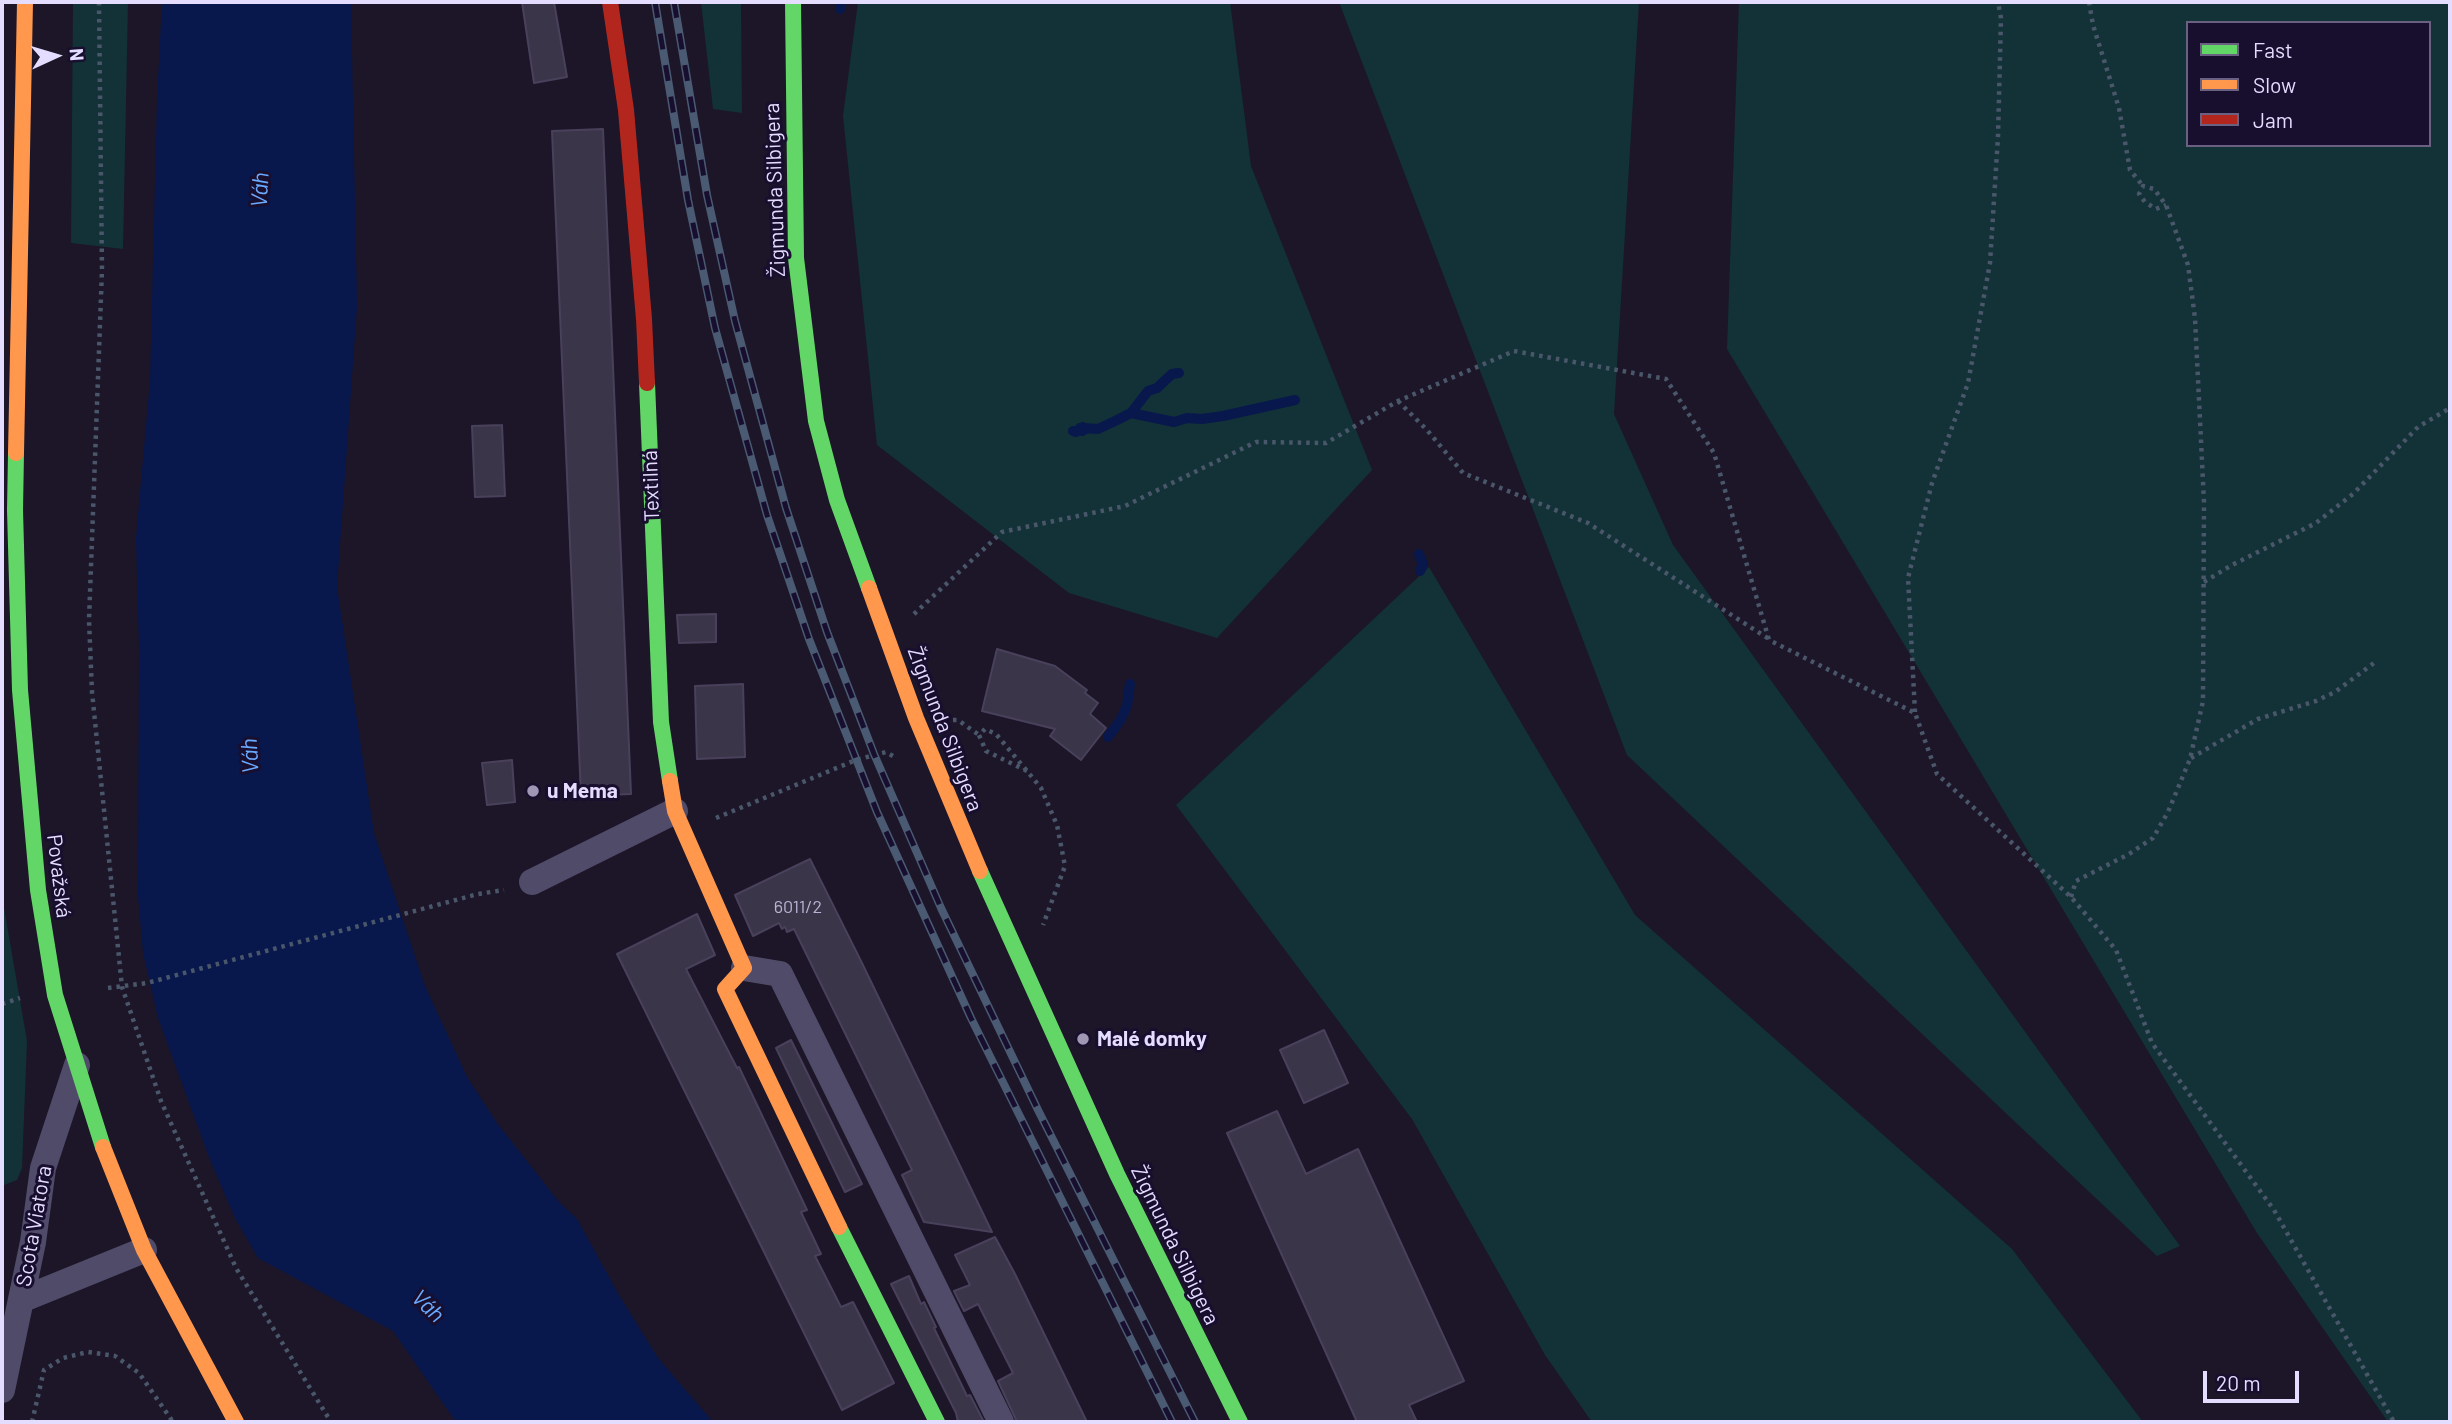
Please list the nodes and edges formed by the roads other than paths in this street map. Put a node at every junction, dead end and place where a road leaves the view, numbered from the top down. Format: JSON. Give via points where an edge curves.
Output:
{"nodes":[{"id":1,"x":25,"y":2,"type":"edge"},
{"id":2,"x":610,"y":2,"type":"edge"},
{"id":3,"x":793,"y":2,"type":"edge"},
{"id":4,"x":679,"y":821,"type":"junction"},
{"id":5,"x":532,"y":883,"type":"dead end"},
{"id":6,"x":744,"y":968,"type":"junction"},
{"id":7,"x":77,"y":1065,"type":"junction"},
{"id":8,"x":144,"y":1250,"type":"junction"},
{"id":9,"x":21,"y":1300,"type":"junction"},
{"id":10,"x":2,"y":1390,"type":"edge"},
{"id":11,"x":236,"y":1422,"type":"edge"},
{"id":12,"x":937,"y":1422,"type":"edge"},
{"id":13,"x":1000,"y":1422,"type":"edge"},
{"id":14,"x":1240,"y":1422,"type":"edge"}],
"edges":[{"from":1,"to":7,"type":"street","name":"Považská","via":[[15,424],[20,690],[38,890],[55,995]]},
{"from":2,"to":4,"type":"street","name":"Textilná","via":[[644,319],[661,722]]},
{"from":3,"to":14,"type":"street","name":"Žigmunda Silbigera","via":[[796,258],[816,421],[837,500],[916,718],[1014,951],[1116,1174]]},
{"from":4,"to":5,"type":"street"},
{"from":4,"to":6,"type":"street"},
{"from":6,"to":12,"type":"street","via":[[725,989]]},
{"from":6,"to":13,"type":"street","via":[[780,974]]},
{"from":7,"to":8,"type":"street","name":"Považská"},
{"from":7,"to":9,"type":"street","name":"Scota Viatora","via":[[43,1168]]},
{"from":8,"to":9,"type":"street"},
{"from":8,"to":11,"type":"street","name":"Považská"},
{"from":9,"to":10,"type":"street","name":"Scota Viatora"}]}
